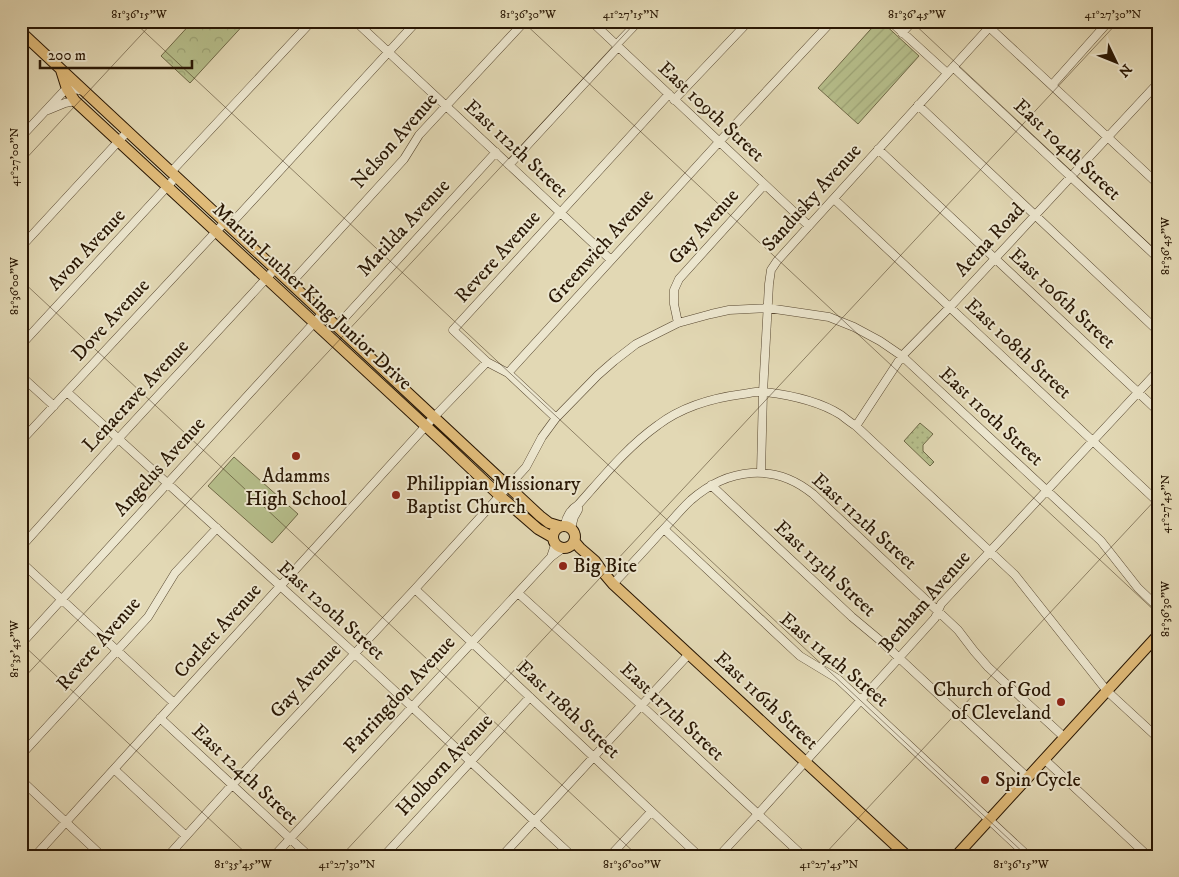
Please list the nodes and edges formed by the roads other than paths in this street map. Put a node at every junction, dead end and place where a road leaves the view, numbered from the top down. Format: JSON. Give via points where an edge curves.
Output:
{"nodes":[{"id":1,"x":312,"y":21,"type":"edge"},
{"id":2,"x":355,"y":21,"type":"edge"},
{"id":3,"x":417,"y":21,"type":"edge"},
{"id":4,"x":525,"y":21,"type":"edge"},
{"id":5,"x":591,"y":21,"type":"edge"},
{"id":6,"x":639,"y":21,"type":"edge"},
{"id":7,"x":749,"y":21,"type":"edge"},
{"id":8,"x":832,"y":21,"type":"edge"},
{"id":9,"x":890,"y":21,"type":"edge"},
{"id":10,"x":913,"y":21,"type":"edge"},
{"id":11,"x":1109,"y":21,"type":"edge"},
{"id":12,"x":992,"y":24,"type":"edge"},
{"id":13,"x":21,"y":32,"type":"edge"},
{"id":14,"x":902,"y":33,"type":"junction"},
{"id":15,"x":617,"y":46,"type":"junction"},
{"id":16,"x":388,"y":52,"type":"junction"},
{"id":17,"x":59,"y":67,"type":"junction"},
{"id":18,"x":953,"y":67,"type":"junction"},
{"id":19,"x":947,"y":73,"type":"junction"},
{"id":20,"x":1158,"y":83,"type":"edge"},
{"id":21,"x":1052,"y":85,"type":"junction"},
{"id":22,"x":65,"y":91,"type":"junction"},
{"id":23,"x":86,"y":91,"type":"junction"},
{"id":24,"x":672,"y":97,"type":"junction"},
{"id":25,"x":75,"y":101,"type":"junction"},
{"id":26,"x":918,"y":105,"type":"junction"},
{"id":27,"x":446,"y":106,"type":"junction"},
{"id":28,"x":44,"y":112,"type":"junction"},
{"id":29,"x":128,"y":131,"type":"junction"},
{"id":30,"x":21,"y":137,"type":"edge"},
{"id":31,"x":1108,"y":137,"type":"junction"},
{"id":32,"x":119,"y":141,"type":"junction"},
{"id":33,"x":719,"y":142,"type":"junction"},
{"id":34,"x":878,"y":149,"type":"junction"},
{"id":35,"x":496,"y":152,"type":"junction"},
{"id":36,"x":509,"y":165,"type":"junction"},
{"id":37,"x":174,"y":175,"type":"junction"},
{"id":38,"x":1071,"y":177,"type":"junction"},
{"id":39,"x":1158,"y":184,"type":"edge"},
{"id":40,"x":764,"y":185,"type":"junction"},
{"id":41,"x":168,"y":186,"type":"junction"},
{"id":42,"x":834,"y":199,"type":"junction"},
{"id":43,"x":560,"y":213,"type":"junction"},
{"id":44,"x":1036,"y":215,"type":"junction"},
{"id":45,"x":227,"y":224,"type":"junction"},
{"id":46,"x":808,"y":226,"type":"junction"},
{"id":47,"x":216,"y":232,"type":"junction"},
{"id":48,"x":21,"y":247,"type":"edge"},
{"id":49,"x":1158,"y":258,"type":"edge"},
{"id":50,"x":995,"y":259,"type":"junction"},
{"id":51,"x":611,"y":260,"type":"junction"},
{"id":52,"x":275,"y":269,"type":"junction"},
{"id":53,"x":266,"y":278,"type":"junction"},
{"id":54,"x":291,"y":283,"type":"junction"},
{"id":55,"x":950,"y":307,"type":"junction"},
{"id":56,"x":768,"y":308,"type":"junction"},
{"id":57,"x":323,"y":313,"type":"junction"},
{"id":58,"x":314,"y":322,"type":"junction"},
{"id":59,"x":678,"y":323,"type":"junction"},
{"id":60,"x":337,"y":326,"type":"junction"},
{"id":61,"x":1158,"y":330,"type":"edge"},
{"id":62,"x":21,"y":345,"type":"edge"},
{"id":63,"x":902,"y":356,"type":"junction"},
{"id":64,"x":487,"y":362,"type":"junction"},
{"id":65,"x":1158,"y":371,"type":"edge"},
{"id":66,"x":508,"y":373,"type":"junction"},
{"id":67,"x":21,"y":376,"type":"edge"},
{"id":68,"x":67,"y":392,"type":"junction"},
{"id":69,"x":763,"y":392,"type":"junction"},
{"id":70,"x":1138,"y":392,"type":"junction"},
{"id":71,"x":54,"y":406,"type":"junction"},
{"id":72,"x":1158,"y":411,"type":"edge"},
{"id":73,"x":434,"y":417,"type":"junction"},
{"id":74,"x":556,"y":418,"type":"junction"},
{"id":75,"x":426,"y":426,"type":"junction"},
{"id":76,"x":856,"y":426,"type":"junction"},
{"id":77,"x":118,"y":439,"type":"junction"},
{"id":78,"x":21,"y":441,"type":"edge"},
{"id":79,"x":1092,"y":441,"type":"junction"},
{"id":80,"x":761,"y":472,"type":"junction"},
{"id":81,"x":168,"y":483,"type":"junction"},
{"id":82,"x":711,"y":485,"type":"junction"},
{"id":83,"x":509,"y":486,"type":"junction"},
{"id":84,"x":1047,"y":491,"type":"junction"},
{"id":85,"x":500,"y":496,"type":"junction"},
{"id":86,"x":1158,"y":502,"type":"edge"},
{"id":87,"x":565,"y":526,"type":"junction"},
{"id":88,"x":217,"y":528,"type":"junction"},
{"id":89,"x":664,"y":530,"type":"junction"},
{"id":90,"x":562,"y":544,"type":"junction"},
{"id":91,"x":21,"y":547,"type":"edge"},
{"id":92,"x":990,"y":551,"type":"junction"},
{"id":93,"x":21,"y":562,"type":"edge"},
{"id":94,"x":613,"y":584,"type":"junction"},
{"id":95,"x":280,"y":586,"type":"junction"},
{"id":96,"x":415,"y":589,"type":"junction"},
{"id":97,"x":518,"y":592,"type":"junction"},
{"id":98,"x":62,"y":599,"type":"junction"},
{"id":99,"x":1158,"y":607,"type":"edge"},
{"id":100,"x":937,"y":611,"type":"junction"},
{"id":101,"x":1158,"y":635,"type":"edge"},
{"id":102,"x":472,"y":643,"type":"junction"},
{"id":103,"x":21,"y":644,"type":"edge"},
{"id":104,"x":118,"y":650,"type":"junction"},
{"id":105,"x":354,"y":653,"type":"junction"},
{"id":106,"x":689,"y":654,"type":"junction"},
{"id":107,"x":899,"y":658,"type":"junction"},
{"id":108,"x":1107,"y":691,"type":"junction"},
{"id":109,"x":530,"y":697,"type":"junction"},
{"id":110,"x":861,"y":700,"type":"junction"},
{"id":111,"x":174,"y":703,"type":"junction"},
{"id":112,"x":641,"y":705,"type":"junction"},
{"id":113,"x":412,"y":707,"type":"junction"},
{"id":114,"x":160,"y":718,"type":"junction"},
{"id":115,"x":1064,"y":738,"type":"junction"},
{"id":116,"x":1158,"y":738,"type":"edge"},
{"id":117,"x":21,"y":755,"type":"edge"},
{"id":118,"x":594,"y":756,"type":"junction"},
{"id":119,"x":1044,"y":759,"type":"junction"},
{"id":120,"x":471,"y":762,"type":"junction"},
{"id":121,"x":805,"y":762,"type":"junction"},
{"id":122,"x":114,"y":769,"type":"junction"},
{"id":123,"x":1028,"y":778,"type":"junction"},
{"id":124,"x":21,"y":780,"type":"edge"},
{"id":125,"x":232,"y":785,"type":"junction"},
{"id":126,"x":651,"y":812,"type":"junction"},
{"id":127,"x":758,"y":814,"type":"junction"},
{"id":128,"x":534,"y":820,"type":"junction"},
{"id":129,"x":989,"y":820,"type":"junction"},
{"id":130,"x":66,"y":822,"type":"junction"},
{"id":131,"x":186,"y":836,"type":"junction"},
{"id":132,"x":290,"y":838,"type":"junction"},
{"id":133,"x":35,"y":856,"type":"edge"},
{"id":134,"x":102,"y":856,"type":"edge"},
{"id":135,"x":168,"y":856,"type":"edge"},
{"id":136,"x":274,"y":856,"type":"edge"},
{"id":137,"x":309,"y":856,"type":"edge"},
{"id":138,"x":384,"y":856,"type":"edge"},
{"id":139,"x":502,"y":856,"type":"edge"},
{"id":140,"x":572,"y":856,"type":"edge"},
{"id":141,"x":610,"y":856,"type":"edge"},
{"id":142,"x":700,"y":856,"type":"edge"},
{"id":143,"x":719,"y":856,"type":"edge"},
{"id":144,"x":803,"y":856,"type":"edge"},
{"id":145,"x":907,"y":856,"type":"edge"},
{"id":146,"x":956,"y":856,"type":"edge"},
{"id":147,"x":1028,"y":856,"type":"edge"},
{"id":148,"x":1148,"y":856,"type":"edge"}],
"edges":[{"from":1,"to":37,"type":"street","name":"Avon Avenue"},
{"from":2,"to":16,"type":"street","name":"East 112th Street"},
{"from":3,"to":16,"type":"street","name":"Dove Avenue"},
{"from":4,"to":27,"type":"street","name":"Nelson Avenue"},
{"from":5,"to":15,"type":"street","name":"East 109th Street"},
{"from":6,"to":15,"type":"street"},
{"from":7,"to":24,"type":"street","name":"Revere Avenue"},
{"from":8,"to":33,"type":"street","name":"Greenwich Avenue"},
{"from":9,"to":14,"type":"street"},
{"from":10,"to":14,"type":"street"},
{"from":11,"to":21,"type":"street"},
{"from":12,"to":18,"type":"street","name":"Sandusky Avenue"},
{"from":12,"to":21,"type":"street"},
{"from":13,"to":17,"type":"main road"},
{"from":14,"to":19,"type":"street"},
{"from":15,"to":24,"type":"street","name":"East 109th Street"},
{"from":15,"to":36,"type":"street"},
{"from":16,"to":27,"type":"street","name":"East 112th Street"},
{"from":16,"to":45,"type":"street","name":"Dove Avenue"},
{"from":17,"to":22,"type":"main road"},
{"from":17,"to":23,"type":"main road"},
{"from":18,"to":19,"type":"street","name":"Sandusky Avenue"},
{"from":18,"to":38,"type":"street","name":"East 104th Street"},
{"from":19,"to":26,"type":"street","name":"Sandusky Avenue"},
{"from":20,"to":31,"type":"street","name":"Aetna Road"},
{"from":21,"to":31,"type":"street"},
{"from":22,"to":23,"type":"street"},
{"from":22,"to":25,"type":"main road"},
{"from":22,"to":28,"type":"street"},
{"from":23,"to":29,"type":"main road","name":"Martin Luther King Junior Drive"},
{"from":24,"to":33,"type":"street","name":"East 109th Street"},
{"from":24,"to":43,"type":"street","name":"Revere Avenue"},
{"from":25,"to":28,"type":"street"},
{"from":25,"to":32,"type":"main road","name":"Martin Luther King Junior Drive"},
{"from":26,"to":34,"type":"street","name":"Sandusky Avenue"},
{"from":26,"to":44,"type":"street"},
{"from":27,"to":35,"type":"street","name":"East 112th Street"},
{"from":27,"to":54,"type":"street","name":"Nelson Avenue","via":[[419,135],[404,159]]},
{"from":28,"to":30,"type":"street"},
{"from":29,"to":32,"type":"street"},
{"from":29,"to":37,"type":"main road","name":"Martin Luther King Junior Drive"},
{"from":31,"to":38,"type":"street","name":"Aetna Road"},
{"from":31,"to":39,"type":"street"},
{"from":32,"to":41,"type":"main road","name":"Martin Luther King Junior Drive"},
{"from":32,"to":48,"type":"street"},
{"from":33,"to":40,"type":"street","name":"East 109th Street"},
{"from":33,"to":51,"type":"street","name":"Greenwich Avenue"},
{"from":34,"to":42,"type":"street","name":"Sandusky Avenue"},
{"from":34,"to":50,"type":"street","name":"East 106th Street"},
{"from":35,"to":36,"type":"street","name":"East 112th Street"},
{"from":35,"to":60,"type":"street","name":"Matilda Avenue"},
{"from":36,"to":43,"type":"street","name":"East 112th Street"},
{"from":37,"to":41,"type":"street","name":"Avon Avenue"},
{"from":37,"to":45,"type":"main road","name":"Martin Luther King Junior Drive"},
{"from":38,"to":44,"type":"street","name":"Aetna Road"},
{"from":38,"to":49,"type":"street","name":"East 104th Street"},
{"from":40,"to":46,"type":"street","name":"East 109th Street"},
{"from":40,"to":59,"type":"street","name":"Gay Avenue","via":[[678,279],[674,290]]},
{"from":41,"to":47,"type":"main road","name":"Martin Luther King Junior Drive"},
{"from":41,"to":62,"type":"street","name":"Avon Avenue"},
{"from":42,"to":46,"type":"street","name":"Sandusky Avenue"},
{"from":42,"to":55,"type":"street","name":"East 108th Street"},
{"from":43,"to":51,"type":"street","name":"East 112th Street"},
{"from":43,"to":64,"type":"street","name":"Revere Avenue","via":[[453,330]]},
{"from":44,"to":50,"type":"street","name":"Aetna Road"},
{"from":44,"to":61,"type":"street"},
{"from":45,"to":47,"type":"street","name":"Dove Avenue"},
{"from":45,"to":52,"type":"main road","name":"Martin Luther King Junior Drive"},
{"from":46,"to":56,"type":"street","name":"Sandusky Avenue","via":[[771,270]]},
{"from":47,"to":53,"type":"main road","name":"Martin Luther King Junior Drive"},
{"from":47,"to":68,"type":"street","name":"Dove Avenue"},
{"from":50,"to":55,"type":"street","name":"Aetna Road"},
{"from":50,"to":70,"type":"street","name":"East 106th Street"},
{"from":51,"to":66,"type":"street","name":"Greenwich Avenue"},
{"from":52,"to":53,"type":"street","name":"Lenacrave Avenue"},
{"from":52,"to":54,"type":"main road","name":"Martin Luther King Junior Drive"},
{"from":53,"to":58,"type":"main road","name":"Martin Luther King Junior Drive"},
{"from":53,"to":77,"type":"street","name":"Lenacrave Avenue"},
{"from":54,"to":57,"type":"main road","name":"Martin Luther King Junior Drive"},
{"from":55,"to":63,"type":"street","name":"Aetna Road"},
{"from":55,"to":79,"type":"street","name":"East 108th Street"},
{"from":56,"to":59,"type":"street","name":"East 110th Street","via":[[729,310]]},
{"from":56,"to":63,"type":"street","name":"East 110th Street","via":[[829,317],[854,327]]},
{"from":56,"to":69,"type":"street","name":"Sandusky Avenue"},
{"from":57,"to":58,"type":"street","name":"Angelus Avenue"},
{"from":57,"to":60,"type":"main road","name":"Martin Luther King Junior Drive"},
{"from":58,"to":75,"type":"main road","name":"Martin Luther King Junior Drive"},
{"from":58,"to":81,"type":"street","name":"Angelus Avenue"},
{"from":59,"to":74,"type":"street","name":"Gay Avenue","via":[[636,344],[614,361]]},
{"from":60,"to":73,"type":"main road","name":"Martin Luther King Junior Drive"},
{"from":63,"to":76,"type":"street","name":"Aetna Road"},
{"from":63,"to":84,"type":"street","name":"East 110th Street"},
{"from":64,"to":66,"type":"street"},
{"from":64,"to":73,"type":"street","name":"Corlett Avenue"},
{"from":65,"to":70,"type":"street","name":"Benham Avenue"},
{"from":66,"to":74,"type":"street"},
{"from":67,"to":71,"type":"street"},
{"from":68,"to":71,"type":"street","name":"Dove Avenue"},
{"from":68,"to":77,"type":"street","name":"East 120th Street"},
{"from":69,"to":76,"type":"street","via":[[824,406]]},
{"from":69,"to":80,"type":"street","name":"Sandusky Avenue"},
{"from":69,"to":87,"type":"street","via":[[694,404],[659,423],[634,444],[578,505],[574,517]]},
{"from":70,"to":72,"type":"street","name":"East 106th Street"},
{"from":70,"to":79,"type":"street","name":"Benham Avenue"},
{"from":71,"to":78,"type":"street","name":"Dove Avenue"},
{"from":73,"to":75,"type":"street","name":"Corlett Avenue"},
{"from":73,"to":83,"type":"main road","name":"Martin Luther King Junior Drive"},
{"from":74,"to":83,"type":"street","name":"Gay Avenue","via":[[542,436],[526,467]]},
{"from":75,"to":85,"type":"main road","name":"Martin Luther King Junior Drive"},
{"from":75,"to":95,"type":"street","name":"Corlett Avenue"},
{"from":76,"to":92,"type":"street"},
{"from":77,"to":81,"type":"street","name":"East 120th Street"},
{"from":77,"to":91,"type":"street","name":"Lenacrave Avenue"},
{"from":79,"to":84,"type":"street","name":"Benham Avenue"},
{"from":79,"to":86,"type":"street","name":"East 108th Street"},
{"from":80,"to":82,"type":"street","via":[[725,478]]},
{"from":80,"to":100,"type":"street","name":"East 112th Street","via":[[804,486]]},
{"from":81,"to":88,"type":"street","name":"East 120th Street"},
{"from":81,"to":98,"type":"street","name":"Angelus Avenue"},
{"from":82,"to":89,"type":"street","via":[[691,500]]},
{"from":82,"to":107,"type":"street","name":"East 113th Street"},
{"from":83,"to":85,"type":"street","name":"Gay Avenue"},
{"from":83,"to":87,"type":"main road","name":"Martin Luther King Junior Drive","via":[[549,523]]},
{"from":84,"to":92,"type":"street","name":"Benham Avenue"},
{"from":84,"to":99,"type":"street","name":"East 110th Street","via":[[1100,541]]},
{"from":85,"to":90,"type":"main road","name":"Martin Luther King Junior Drive","via":[[538,529]]},
{"from":85,"to":96,"type":"street","name":"Gay Avenue"},
{"from":87,"to":90,"type":"main road","via":[[554,529]]},
{"from":87,"to":90,"type":"main road","via":[[575,534]]},
{"from":88,"to":95,"type":"street","name":"East 120th Street"},
{"from":88,"to":104,"type":"street","name":"Revere Avenue","via":[[176,573],[148,617]]},
{"from":89,"to":94,"type":"street"},
{"from":89,"to":110,"type":"street","name":"East 114th Street","via":[[800,656],[838,679]]},
{"from":90,"to":94,"type":"main road","name":"East 116th Street","via":[[580,548]]},
{"from":90,"to":97,"type":"street","name":"Farringdon Avenue"},
{"from":92,"to":100,"type":"street","name":"Benham Avenue"},
{"from":92,"to":108,"type":"street","via":[[1015,575]]},
{"from":93,"to":98,"type":"street"},
{"from":94,"to":106,"type":"main road","name":"East 116th Street"},
{"from":95,"to":105,"type":"street","name":"East 120th Street"},
{"from":95,"to":111,"type":"street","name":"Corlett Avenue"},
{"from":96,"to":102,"type":"street","name":"East 118th Street"},
{"from":96,"to":105,"type":"street","name":"Gay Avenue"},
{"from":97,"to":102,"type":"street","name":"Farringdon Avenue"},
{"from":97,"to":112,"type":"street","name":"East 117th Street"},
{"from":98,"to":103,"type":"street","name":"Angelus Avenue"},
{"from":98,"to":104,"type":"street"},
{"from":100,"to":107,"type":"street","name":"Benham Avenue"},
{"from":100,"to":115,"type":"street","name":"East 112th Street","via":[[958,630],[988,667]]},
{"from":101,"to":108,"type":"main road"},
{"from":102,"to":109,"type":"street","name":"East 118th Street"},
{"from":102,"to":113,"type":"street","name":"Farringdon Avenue"},
{"from":104,"to":111,"type":"street"},
{"from":104,"to":117,"type":"street","name":"Revere Avenue"},
{"from":105,"to":113,"type":"street","name":"East 120th Street"},
{"from":105,"to":125,"type":"street","name":"Gay Avenue"},
{"from":106,"to":112,"type":"street"},
{"from":106,"to":121,"type":"main road","name":"East 116th Street"},
{"from":107,"to":110,"type":"street","name":"Benham Avenue"},
{"from":107,"to":123,"type":"street","name":"East 113th Street"},
{"from":108,"to":115,"type":"main road"},
{"from":108,"to":116,"type":"street"},
{"from":109,"to":118,"type":"street","name":"East 118th Street"},
{"from":109,"to":120,"type":"street","name":"Holborn Avenue"},
{"from":110,"to":121,"type":"street","name":"Benham Avenue"},
{"from":110,"to":129,"type":"street","name":"East 114th Street"},
{"from":111,"to":114,"type":"street","name":"Corlett Avenue"},
{"from":112,"to":118,"type":"street"},
{"from":112,"to":127,"type":"street","name":"East 117th Street"},
{"from":113,"to":120,"type":"street","name":"East 120th Street"},
{"from":113,"to":132,"type":"street","name":"Farringdon Avenue"},
{"from":114,"to":122,"type":"street","name":"Corlett Avenue"},
{"from":114,"to":125,"type":"street","name":"East 124th Street"},
{"from":115,"to":119,"type":"main road"},
{"from":118,"to":126,"type":"street","name":"East 118th Street"},
{"from":118,"to":128,"type":"street"},
{"from":119,"to":123,"type":"main road"},
{"from":119,"to":148,"type":"street"},
{"from":120,"to":128,"type":"street","name":"East 120th Street"},
{"from":120,"to":138,"type":"street","name":"Holborn Avenue"},
{"from":121,"to":127,"type":"street","name":"Benham Avenue"},
{"from":121,"to":145,"type":"main road","name":"East 116th Street"},
{"from":122,"to":130,"type":"street","name":"Corlett Avenue"},
{"from":122,"to":131,"type":"street"},
{"from":123,"to":129,"type":"main road"},
{"from":124,"to":130,"type":"street"},
{"from":125,"to":131,"type":"street","name":"Gay Avenue"},
{"from":125,"to":132,"type":"street","name":"East 124th Street"},
{"from":126,"to":141,"type":"street"},
{"from":126,"to":142,"type":"street","name":"East 118th Street"},
{"from":127,"to":143,"type":"street","name":"Benham Avenue"},
{"from":127,"to":144,"type":"street","name":"East 117th Street"},
{"from":128,"to":139,"type":"street"},
{"from":128,"to":140,"type":"street","name":"East 120th Street"},
{"from":129,"to":146,"type":"main road"},
{"from":129,"to":147,"type":"street","name":"East 114th Street"},
{"from":130,"to":133,"type":"street","name":"Corlett Avenue"},
{"from":130,"to":134,"type":"street"},
{"from":131,"to":135,"type":"street","name":"Gay Avenue"},
{"from":132,"to":136,"type":"street","name":"Farringdon Avenue"},
{"from":132,"to":137,"type":"street","name":"East 124th Street"}]}
